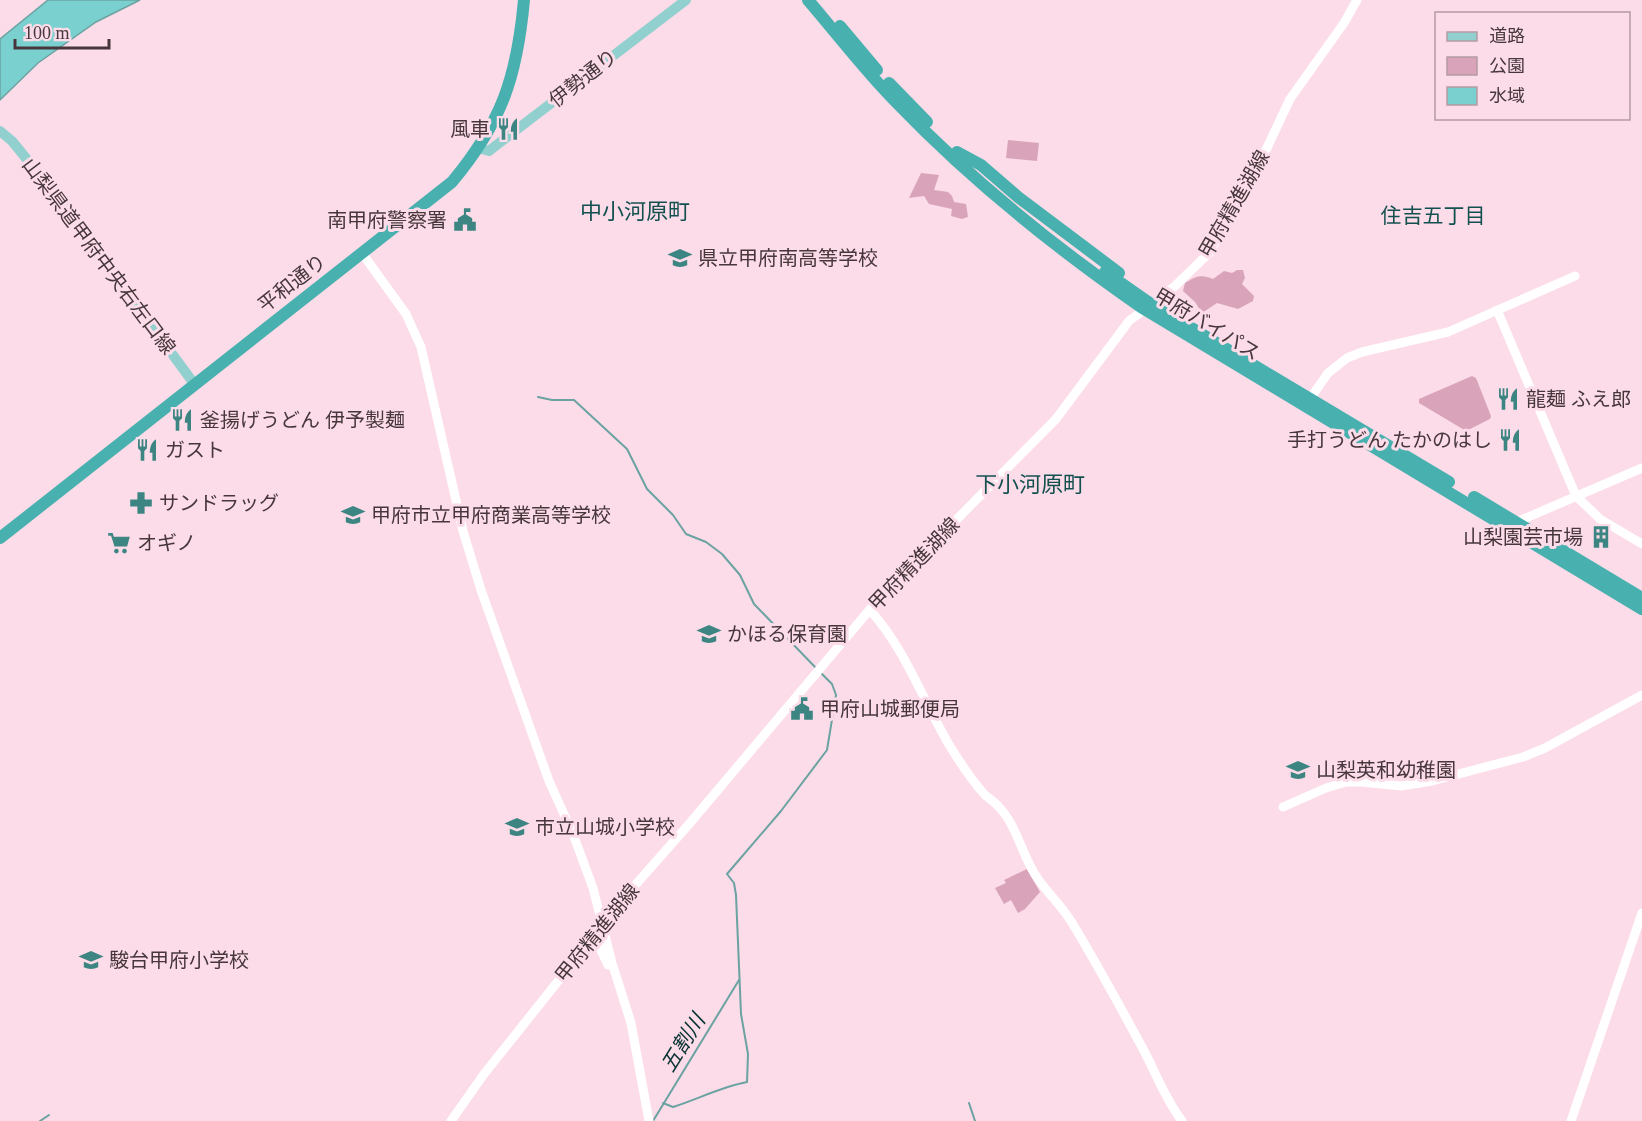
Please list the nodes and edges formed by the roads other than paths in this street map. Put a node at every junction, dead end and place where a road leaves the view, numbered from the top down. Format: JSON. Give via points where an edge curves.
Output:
{"nodes":[{"id":1,"x":524,"y":0,"type":"edge"},
{"id":2,"x":686,"y":0,"type":"edge"},
{"id":3,"x":808,"y":0,"type":"edge"},
{"id":4,"x":818,"y":0,"type":"edge"},
{"id":5,"x":1357,"y":0,"type":"edge"},
{"id":6,"x":2,"y":132,"type":"edge"},
{"id":7,"x":478,"y":148,"type":"junction"},
{"id":8,"x":957,"y":152,"type":"junction"},
{"id":9,"x":959,"y":165,"type":"junction"},
{"id":10,"x":1031,"y":221,"type":"junction"},
{"id":11,"x":362,"y":254,"type":"junction"},
{"id":12,"x":1575,"y":276,"type":"dead end"},
{"id":13,"x":1158,"y":299,"type":"junction"},
{"id":14,"x":1497,"y":310,"type":"junction"},
{"id":15,"x":1140,"y":313,"type":"junction"},
{"id":16,"x":195,"y":385,"type":"junction"},
{"id":17,"x":1314,"y":402,"type":"junction"},
{"id":18,"x":1358,"y":433,"type":"junction"},
{"id":19,"x":1642,"y":468,"type":"edge"},
{"id":20,"x":1576,"y":496,"type":"junction"},
{"id":21,"x":1511,"y":524,"type":"junction"},
{"id":22,"x":0,"y":538,"type":"edge"},
{"id":23,"x":1642,"y":544,"type":"edge"},
{"id":24,"x":1642,"y":598,"type":"edge"},
{"id":25,"x":1642,"y":609,"type":"edge"},
{"id":26,"x":870,"y":610,"type":"junction"},
{"id":27,"x":1642,"y":695,"type":"edge"},
{"id":28,"x":1283,"y":807,"type":"dead end"},
{"id":29,"x":1642,"y":913,"type":"edge"},
{"id":30,"x":603,"y":926,"type":"junction"},
{"id":31,"x":585,"y":948,"type":"junction"},
{"id":32,"x":616,"y":976,"type":"junction"},
{"id":33,"x":647,"y":1119,"type":"edge"},
{"id":34,"x":451,"y":1121,"type":"edge"},
{"id":35,"x":1182,"y":1121,"type":"edge"},
{"id":36,"x":1571,"y":1121,"type":"edge"}],
"edges":[{"from":1,"to":7,"type":"highway","name":"平和通り","via":[[509,87]]},
{"from":2,"to":7,"type":"main road","name":"伊勢通り","via":[[489,151]]},
{"from":3,"to":9,"type":"highway","name":"甲府バイパス","via":[[897,104]]},
{"from":4,"to":8,"type":"highway","name":"甲府バイパス","via":[[879,73]]},
{"from":5,"to":13,"type":"street","name":"甲府精進湖線","via":[[1290,99],[1210,252]]},
{"from":6,"to":16,"type":"main road","name":"山梨県道甲府中央右左口線","via":[[46,184]]},
{"from":7,"to":11,"type":"highway","name":"平和通り","via":[[446,188]]},
{"from":8,"to":10,"type":"highway","name":"甲府バイパス"},
{"from":8,"to":13,"type":"highway","via":[[981,165],[1102,261]]},
{"from":9,"to":10,"type":"highway","name":"甲府バイパス"},
{"from":9,"to":15,"type":"highway","via":[[971,183],[1004,213],[1080,273]]},
{"from":10,"to":17,"type":"highway","name":"甲府バイパス","via":[[1148,302]]},
{"from":11,"to":16,"type":"highway","name":"平和通り"},
{"from":11,"to":30,"type":"street","via":[[406,314],[421,346],[471,559],[549,781],[589,876]]},
{"from":12,"to":14,"type":"street"},
{"from":13,"to":15,"type":"street","name":"甲府精進湖線"},
{"from":13,"to":17,"type":"highway"},
{"from":14,"to":17,"type":"street","via":[[1448,332],[1347,358],[1328,374]]},
{"from":14,"to":20,"type":"street"},
{"from":15,"to":18,"type":"highway","via":[[1324,425]]},
{"from":15,"to":26,"type":"street","name":"甲府精進湖線","via":[[1123,329],[1056,419]]},
{"from":16,"to":22,"type":"highway","name":"平和通り"},
{"from":17,"to":18,"type":"highway","name":"甲府バイパス"},
{"from":18,"to":21,"type":"highway","name":"甲府バイパス"},
{"from":19,"to":20,"type":"street"},
{"from":20,"to":21,"type":"street"},
{"from":20,"to":23,"type":"street","via":[[1600,519]]},
{"from":21,"to":24,"type":"highway","name":"甲府バイパス"},
{"from":21,"to":25,"type":"highway","name":"甲府バイパス"},
{"from":26,"to":30,"type":"street","name":"甲府精進湖線"},
{"from":26,"to":35,"type":"street","via":[[902,653],[957,756],[999,807],[1038,880],[1074,926]]},
{"from":27,"to":28,"type":"street","via":[[1523,757],[1401,786],[1346,782]]},
{"from":29,"to":36,"type":"street"},
{"from":30,"to":31,"type":"street","name":"甲府精進湖線"},
{"from":30,"to":32,"type":"street"},
{"from":31,"to":32,"type":"street","via":[[599,946]]},
{"from":31,"to":34,"type":"street","name":"甲府精進湖線"},
{"from":32,"to":33,"type":"street","via":[[631,1023]]}]}
